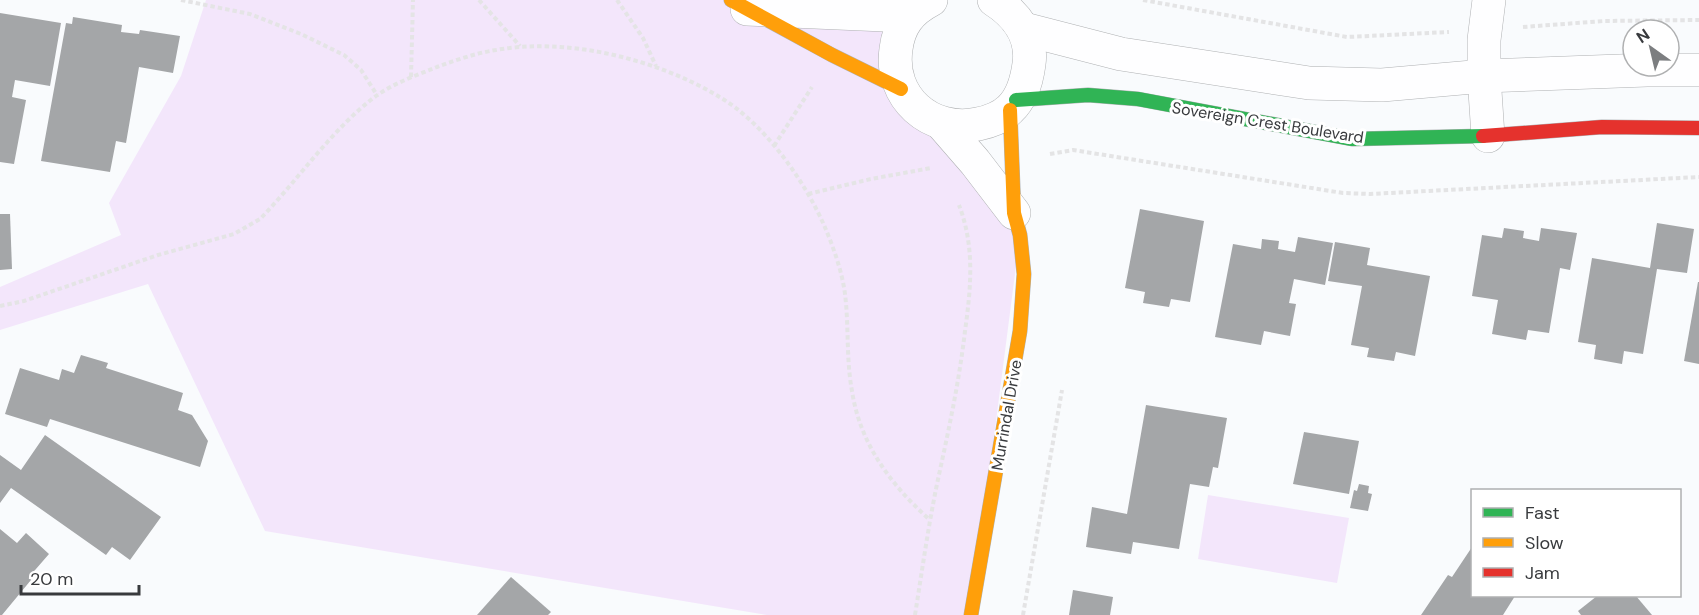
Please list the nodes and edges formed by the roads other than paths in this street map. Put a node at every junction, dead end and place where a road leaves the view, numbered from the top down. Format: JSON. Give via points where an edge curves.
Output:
{"nodes":[{"id":1,"x":994,"y":0,"type":"edge"},
{"id":2,"x":1489,"y":0,"type":"edge"},
{"id":3,"x":739,"y":4,"type":"edge"},
{"id":4,"x":918,"y":6,"type":"edge"},
{"id":5,"x":1024,"y":29,"type":"junction"},
{"id":6,"x":1699,"y":70,"type":"edge"},
{"id":7,"x":1484,"y":76,"type":"junction"},
{"id":8,"x":901,"y":89,"type":"junction"},
{"id":9,"x":1013,"y":105,"type":"junction"},
{"id":10,"x":942,"y":124,"type":"junction"},
{"id":11,"x":1699,"y":129,"type":"edge"},
{"id":12,"x":1488,"y":136,"type":"junction"},
{"id":13,"x":1014,"y":213,"type":"junction"},
{"id":14,"x":971,"y":615,"type":"edge"}],
"edges":[{"from":1,"to":5,"type":"street","via":[[1009,9]]},
{"from":2,"to":7,"type":"street"},
{"from":3,"to":4,"type":"street"},
{"from":3,"to":8,"type":"street"},
{"from":4,"to":8,"type":"street","via":[[897,40],[894,63]]},
{"from":5,"to":7,"type":"street","via":[[1121,54],[1310,83],[1382,85]]},
{"from":5,"to":9,"type":"street","via":[[1031,55],[1027,81]]},
{"from":6,"to":7,"type":"street"},
{"from":7,"to":12,"type":"street"},
{"from":8,"to":10,"type":"street","via":[[915,109]]},
{"from":9,"to":10,"type":"street","via":[[988,122],[964,127]]},
{"from":9,"to":12,"type":"street","name":"Sovereign Crest Boulevard","via":[[1088,95],[1138,99],[1352,139]]},
{"from":9,"to":13,"type":"street","name":"Murrindal Drive"},
{"from":10,"to":13,"type":"street","name":"Murrindal Drive"},
{"from":11,"to":12,"type":"street","name":"Sovereign Crest Boulevard","via":[[1602,127]]},
{"from":13,"to":14,"type":"street","name":"Murrindal Drive","via":[[1024,274],[1020,331]]}]}
